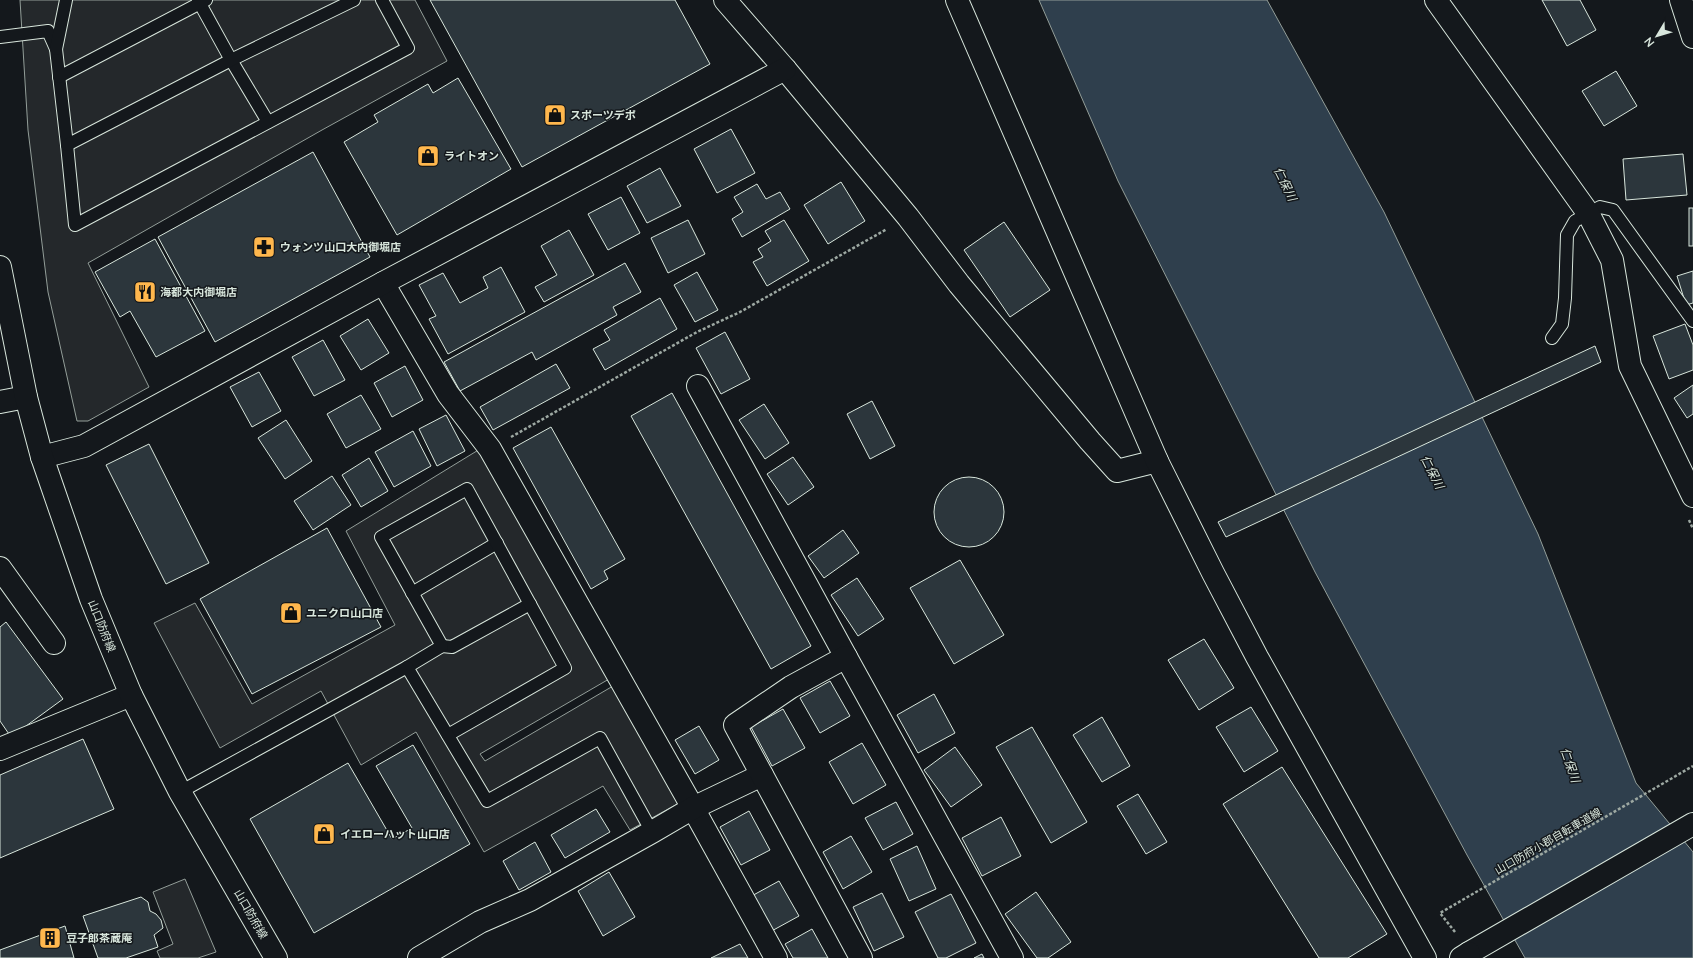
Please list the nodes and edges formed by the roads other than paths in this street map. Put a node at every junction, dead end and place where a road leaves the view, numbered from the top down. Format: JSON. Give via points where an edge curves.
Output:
{"nodes":[{"id":1,"x":66,"y":0,"type":"edge"},
{"id":2,"x":354,"y":0,"type":"edge"},
{"id":3,"x":382,"y":0,"type":"edge"},
{"id":4,"x":725,"y":0,"type":"edge"},
{"id":5,"x":957,"y":0,"type":"edge"},
{"id":6,"x":1436,"y":0,"type":"edge"},
{"id":7,"x":1681,"y":0,"type":"edge"},
{"id":8,"x":201,"y":1,"type":"edge"},
{"id":9,"x":0,"y":37,"type":"edge"},
{"id":10,"x":1693,"y":37,"type":"edge"},
{"id":11,"x":56,"y":49,"type":"junction"},
{"id":12,"x":231,"y":60,"type":"junction"},
{"id":13,"x":785,"y":70,"type":"junction"},
{"id":14,"x":59,"y":77,"type":"junction"},
{"id":15,"x":268,"y":122,"type":"junction"},
{"id":16,"x":67,"y":145,"type":"junction"},
{"id":17,"x":1588,"y":213,"type":"junction"},
{"id":18,"x":0,"y":267,"type":"edge"},
{"id":19,"x":383,"y":283,"type":"junction"},
{"id":20,"x":1693,"y":321,"type":"edge"},
{"id":21,"x":1552,"y":338,"type":"dead end"},
{"id":22,"x":698,"y":386,"type":"dead end"},
{"id":23,"x":26,"y":397,"type":"junction"},
{"id":24,"x":0,"y":402,"type":"edge"},
{"id":25,"x":42,"y":457,"type":"junction"},
{"id":26,"x":1157,"y":461,"type":"junction"},
{"id":27,"x":1693,"y":496,"type":"edge"},
{"id":28,"x":497,"y":543,"type":"junction"},
{"id":29,"x":0,"y":568,"type":"edge"},
{"id":30,"x":412,"y":594,"type":"junction"},
{"id":31,"x":530,"y":604,"type":"junction"},
{"id":32,"x":54,"y":643,"type":"dead end"},
{"id":33,"x":442,"y":646,"type":"junction"},
{"id":34,"x":846,"y":657,"type":"junction"},
{"id":35,"x":407,"y":667,"type":"junction"},
{"id":36,"x":131,"y":695,"type":"junction"},
{"id":37,"x":448,"y":735,"type":"junction"},
{"id":38,"x":0,"y":750,"type":"edge"},
{"id":39,"x":762,"y":775,"type":"junction"},
{"id":40,"x":180,"y":792,"type":"junction"},
{"id":41,"x":693,"y":808,"type":"junction"},
{"id":42,"x":1693,"y":824,"type":"edge"},
{"id":43,"x":652,"y":832,"type":"junction"},
{"id":44,"x":1469,"y":953,"type":"edge"},
{"id":45,"x":276,"y":958,"type":"edge"},
{"id":46,"x":419,"y":958,"type":"edge"},
{"id":47,"x":776,"y":958,"type":"edge"},
{"id":48,"x":861,"y":958,"type":"edge"},
{"id":49,"x":1012,"y":958,"type":"edge"},
{"id":50,"x":1425,"y":958,"type":"edge"}],
"edges":[{"from":1,"to":11,"type":"lane"},
{"from":2,"to":12,"type":"lane"},
{"from":3,"to":15,"type":"lane","via":[[408,48]]},
{"from":4,"to":13,"type":"street"},
{"from":5,"to":26,"type":"street"},
{"from":6,"to":17,"type":"street"},
{"from":7,"to":10,"type":"street"},
{"from":8,"to":12,"type":"lane"},
{"from":8,"to":14,"type":"lane"},
{"from":9,"to":11,"type":"lane","via":[[48,31]]},
{"from":11,"to":14,"type":"lane"},
{"from":12,"to":15,"type":"lane"},
{"from":12,"to":16,"type":"lane"},
{"from":13,"to":19,"type":"street"},
{"from":13,"to":26,"type":"street","via":[[908,217],[964,290],[1118,472]]},
{"from":14,"to":16,"type":"lane"},
{"from":15,"to":16,"type":"lane","via":[[75,225]]},
{"from":17,"to":20,"type":"lane","via":[[1600,207],[1612,210]]},
{"from":17,"to":21,"type":"lane","via":[[1575,221],[1567,235],[1562,324]]},
{"from":17,"to":27,"type":"street","via":[[1612,260],[1630,366]]},
{"from":18,"to":23,"type":"street","name":"山口防府線"},
{"from":19,"to":25,"type":"street","via":[[84,446]]},
{"from":19,"to":41,"type":"street","via":[[448,394],[490,449]]},
{"from":22,"to":34,"type":"street"},
{"from":23,"to":24,"type":"street"},
{"from":23,"to":25,"type":"street","name":"山口防府線"},
{"from":25,"to":36,"type":"street","name":"山口防府線","via":[[91,599]]},
{"from":26,"to":50,"type":"street","via":[[1258,657]]},
{"from":28,"to":30,"type":"lane"},
{"from":28,"to":30,"type":"lane","via":[[467,489],[381,537]]},
{"from":28,"to":31,"type":"lane"},
{"from":29,"to":32,"type":"street"},
{"from":30,"to":33,"type":"lane"},
{"from":31,"to":33,"type":"lane","via":[[452,647]]},
{"from":31,"to":37,"type":"lane","via":[[565,668]]},
{"from":33,"to":35,"type":"lane"},
{"from":34,"to":39,"type":"street","via":[[791,687],[735,726]]},
{"from":34,"to":49,"type":"street"},
{"from":35,"to":37,"type":"lane"},
{"from":35,"to":40,"type":"lane"},
{"from":36,"to":38,"type":"street"},
{"from":36,"to":40,"type":"street","name":"山口防府線"},
{"from":37,"to":43,"type":"lane","via":[[487,801],[600,738]]},
{"from":39,"to":41,"type":"street"},
{"from":39,"to":48,"type":"street"},
{"from":40,"to":45,"type":"street","name":"山口防府線"},
{"from":41,"to":43,"type":"street"},
{"from":41,"to":47,"type":"street"},
{"from":42,"to":44,"type":"street"},
{"from":43,"to":46,"type":"street","via":[[530,900],[480,922]]}]}
